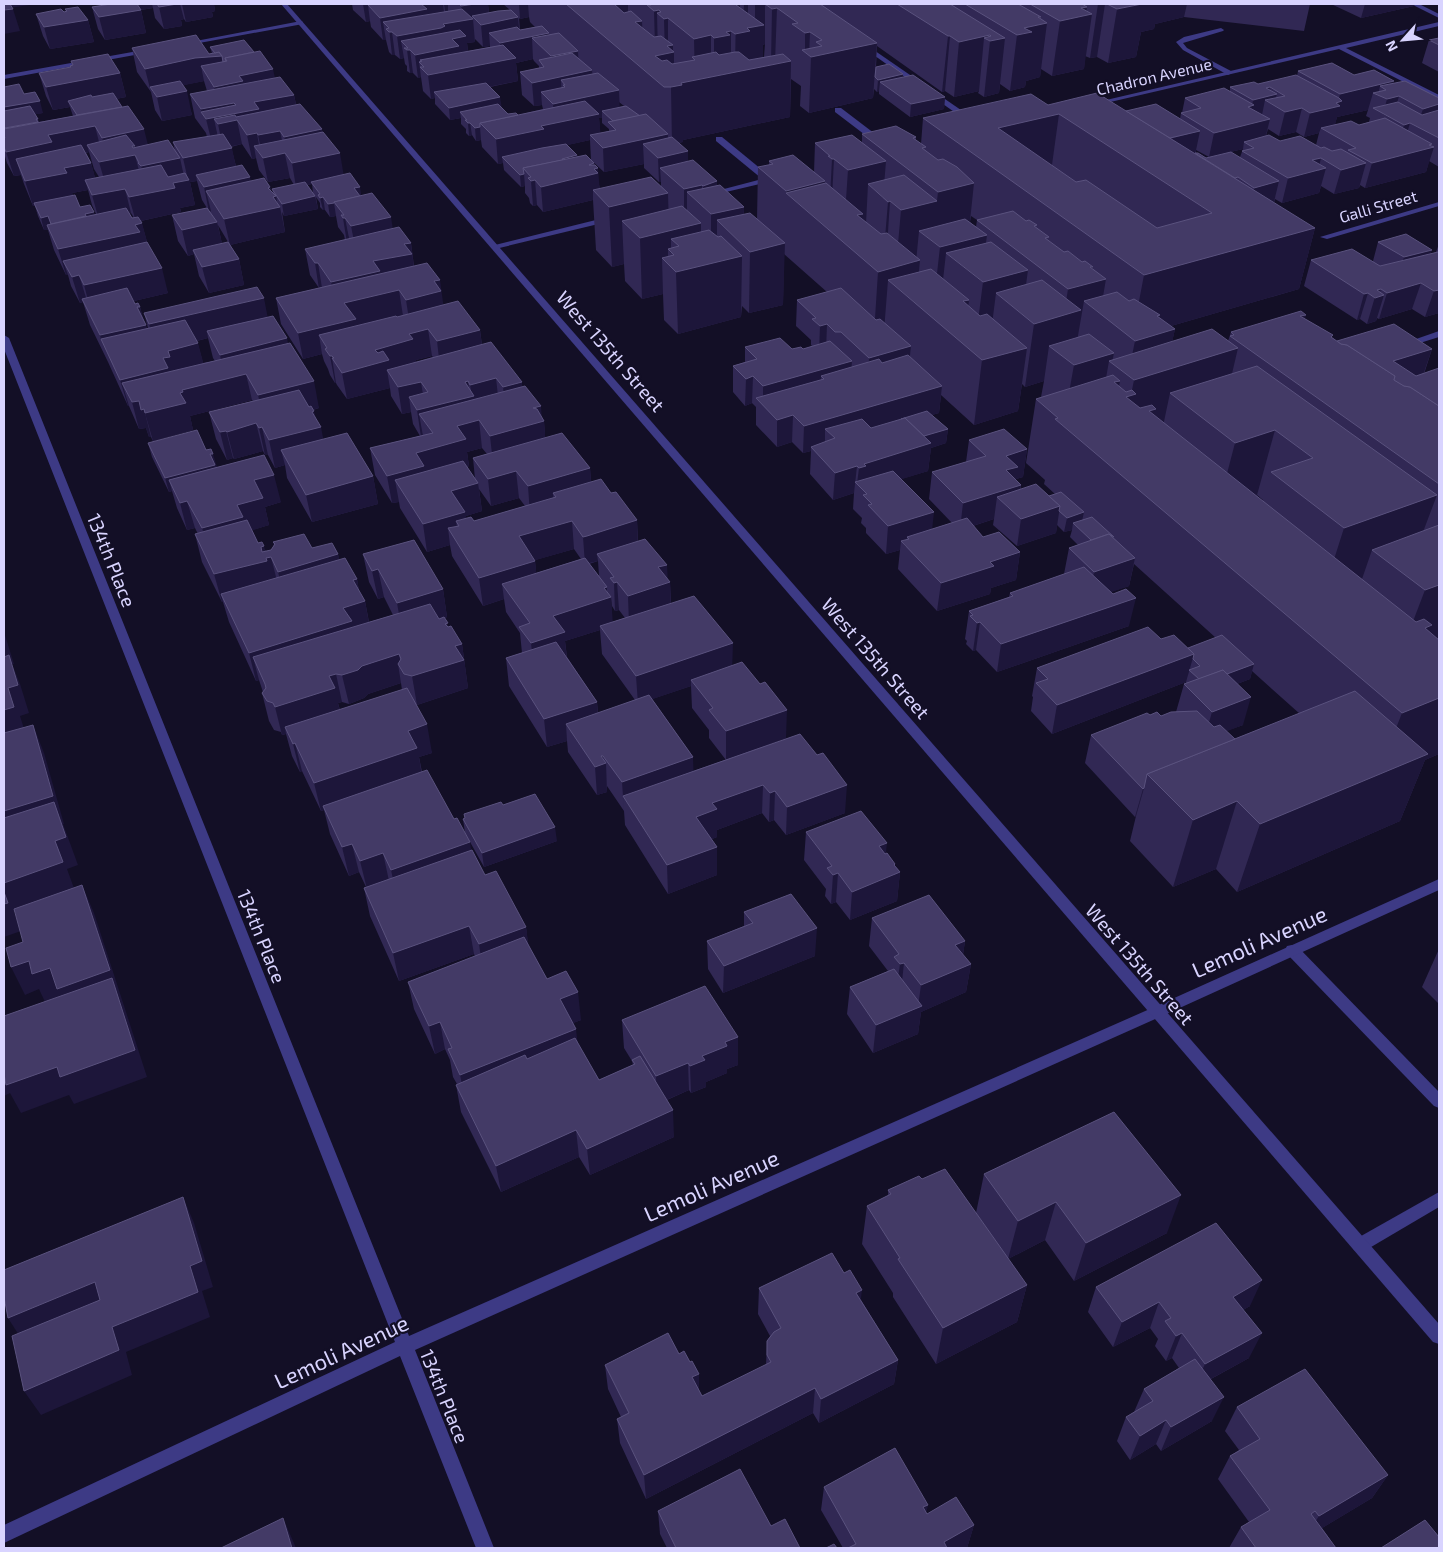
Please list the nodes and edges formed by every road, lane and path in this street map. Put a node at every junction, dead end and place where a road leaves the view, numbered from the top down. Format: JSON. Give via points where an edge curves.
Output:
{"nodes":[{"id":1,"x":284,"y":4,"type":"edge"},
{"id":2,"x":1414,"y":4,"type":"edge"},
{"id":3,"x":1439,"y":16,"type":"edge"},
{"id":4,"x":300,"y":23,"type":"junction"},
{"id":5,"x":1439,"y":24,"type":"edge"},
{"id":6,"x":1221,"y":30,"type":"dead end"},
{"id":7,"x":858,"y":42,"type":"edge"},
{"id":8,"x":176,"y":46,"type":"edge"},
{"id":9,"x":1340,"y":47,"type":"junction"},
{"id":10,"x":157,"y":49,"type":"edge"},
{"id":11,"x":1228,"y":73,"type":"junction"},
{"id":12,"x":4,"y":77,"type":"edge"},
{"id":13,"x":1439,"y":98,"type":"edge"},
{"id":14,"x":1087,"y":105,"type":"edge"},
{"id":15,"x":838,"y":110,"type":"dead end"},
{"id":16,"x":976,"y":124,"type":"edge"},
{"id":17,"x":719,"y":139,"type":"dead end"},
{"id":18,"x":884,"y":145,"type":"edge"},
{"id":19,"x":787,"y":175,"type":"edge"},
{"id":20,"x":772,"y":182,"type":"junction"},
{"id":21,"x":703,"y":195,"type":"edge"},
{"id":22,"x":1439,"y":204,"type":"edge"},
{"id":23,"x":618,"y":216,"type":"edge"},
{"id":24,"x":1324,"y":237,"type":"dead end"},
{"id":25,"x":495,"y":246,"type":"junction"},
{"id":26,"x":1439,"y":334,"type":"edge"},
{"id":27,"x":4,"y":338,"type":"edge"},
{"id":28,"x":1401,"y":346,"type":"edge"},
{"id":29,"x":1439,"y":884,"type":"edge"},
{"id":30,"x":1292,"y":950,"type":"junction"},
{"id":31,"x":1157,"y":1012,"type":"junction"},
{"id":32,"x":1439,"y":1102,"type":"edge"},
{"id":33,"x":1439,"y":1199,"type":"edge"},
{"id":34,"x":1360,"y":1246,"type":"junction"},
{"id":35,"x":1439,"y":1336,"type":"edge"},
{"id":36,"x":404,"y":1346,"type":"junction"},
{"id":37,"x":4,"y":1534,"type":"edge"},
{"id":38,"x":485,"y":1548,"type":"edge"}],
"edges":[{"from":1,"to":4,"type":"street","name":"West 135th Street"},
{"from":2,"to":3,"type":"street"},
{"from":4,"to":8,"type":"street"},
{"from":4,"to":25,"type":"street","name":"West 135th Street"},
{"from":5,"to":9,"type":"street","name":"Chadron Avenue"},
{"from":6,"to":11,"type":"street","via":[[1179,42],[1185,49]]},
{"from":7,"to":16,"type":"street"},
{"from":9,"to":11,"type":"street","name":"Chadron Avenue"},
{"from":9,"to":13,"type":"street"},
{"from":10,"to":12,"type":"street"},
{"from":11,"to":14,"type":"street","name":"Chadron Avenue"},
{"from":15,"to":18,"type":"street"},
{"from":17,"to":20,"type":"street"},
{"from":19,"to":20,"type":"street"},
{"from":20,"to":21,"type":"street"},
{"from":22,"to":24,"type":"street","name":"Galli Street"},
{"from":23,"to":25,"type":"street"},
{"from":25,"to":31,"type":"street","name":"West 135th Street"},
{"from":26,"to":28,"type":"street"},
{"from":27,"to":36,"type":"street","name":"134th Place"},
{"from":29,"to":30,"type":"street","name":"Lemoli Avenue"},
{"from":30,"to":31,"type":"street","name":"Lemoli Avenue"},
{"from":30,"to":32,"type":"street"},
{"from":31,"to":34,"type":"street","name":"West 135th Street"},
{"from":31,"to":36,"type":"street","name":"Lemoli Avenue"},
{"from":33,"to":34,"type":"street"},
{"from":34,"to":35,"type":"street","name":"West 135th Street"},
{"from":36,"to":37,"type":"street","name":"Lemoli Avenue"},
{"from":36,"to":38,"type":"street","name":"134th Place"}]}
